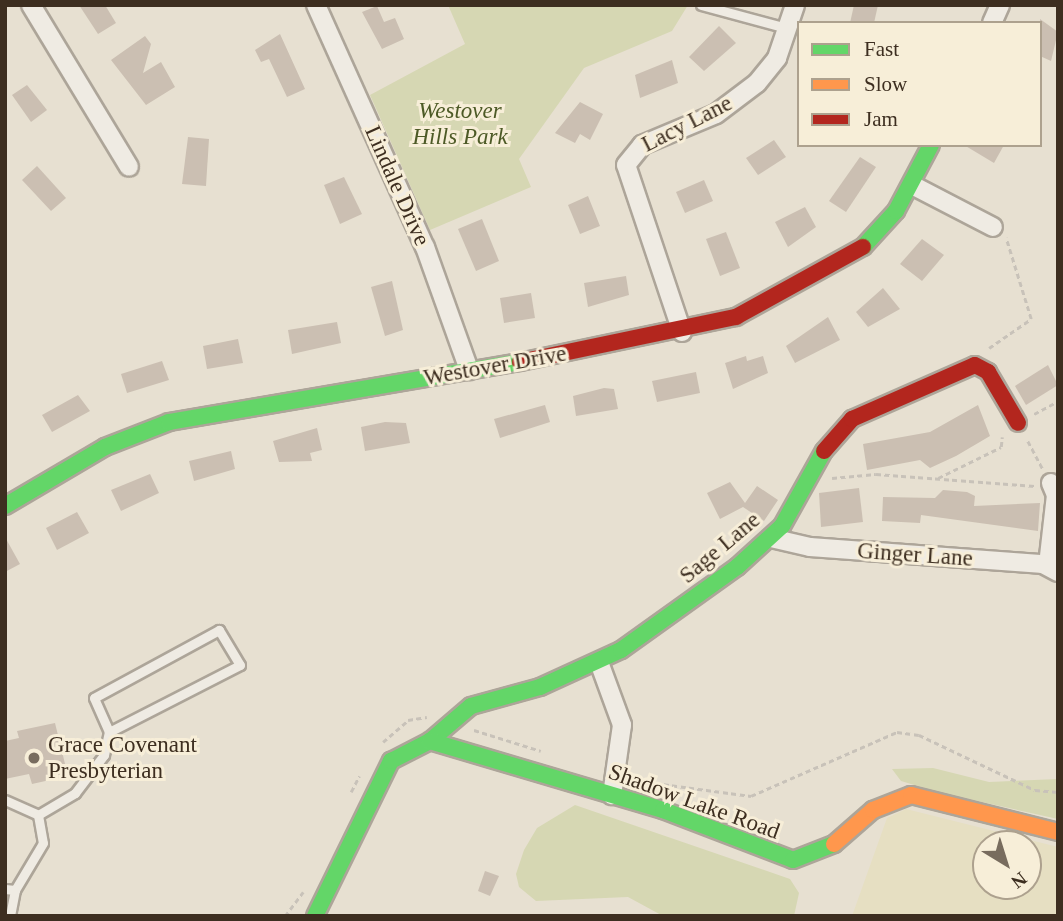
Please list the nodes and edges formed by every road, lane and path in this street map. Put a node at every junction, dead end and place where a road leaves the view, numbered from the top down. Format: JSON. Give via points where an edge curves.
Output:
{"nodes":[{"id":1,"x":31,"y":5,"type":"edge"},
{"id":2,"x":316,"y":5,"type":"edge"},
{"id":3,"x":701,"y":5,"type":"edge"},
{"id":4,"x":795,"y":5,"type":"edge"},
{"id":5,"x":1000,"y":5,"type":"edge"},
{"id":6,"x":993,"y":21,"type":"edge"},
{"id":7,"x":788,"y":28,"type":"junction"},
{"id":8,"x":930,"y":147,"type":"edge"},
{"id":9,"x":128,"y":167,"type":"dead end"},
{"id":10,"x":912,"y":184,"type":"junction"},
{"id":11,"x":993,"y":227,"type":"joint"},
{"id":12,"x":682,"y":332,"type":"junction"},
{"id":13,"x":975,"y":365,"type":"junction"},
{"id":14,"x":469,"y":370,"type":"junction"},
{"id":15,"x":1058,"y":401,"type":"edge"},
{"id":16,"x":1018,"y":423,"type":"junction"},
{"id":17,"x":812,"y":479,"type":"junction"},
{"id":18,"x":934,"y":480,"type":"junction"},
{"id":19,"x":1051,"y":483,"type":"junction"},
{"id":20,"x":5,"y":506,"type":"edge"},
{"id":21,"x":771,"y":538,"type":"junction"},
{"id":22,"x":1053,"y":568,"type":"edge"},
{"id":23,"x":599,"y":662,"type":"junction"},
{"id":24,"x":446,"y":722,"type":"junction"},
{"id":25,"x":109,"y":732,"type":"junction"},
{"id":26,"x":430,"y":741,"type":"junction"},
{"id":27,"x":378,"y":746,"type":"dead end"},
{"id":28,"x":544,"y":752,"type":"dead end"},
{"id":29,"x":366,"y":764,"type":"dead end"},
{"id":30,"x":643,"y":782,"type":"dead end"},
{"id":31,"x":1058,"y":792,"type":"edge"},
{"id":32,"x":350,"y":795,"type":"dead end"},
{"id":33,"x":612,"y":795,"type":"junction"},
{"id":34,"x":5,"y":800,"type":"edge"},
{"id":35,"x":38,"y":814,"type":"junction"},
{"id":36,"x":1058,"y":832,"type":"edge"},
{"id":37,"x":310,"y":881,"type":"dead end"},
{"id":38,"x":10,"y":889,"type":"edge"},
{"id":39,"x":10,"y":916,"type":"edge"},
{"id":40,"x":64,"y":916,"type":"edge"},
{"id":41,"x":82,"y":916,"type":"edge"},
{"id":42,"x":285,"y":916,"type":"edge"},
{"id":43,"x":315,"y":916,"type":"edge"}],
"edges":[{"from":1,"to":9,"type":"street"},
{"from":2,"to":14,"type":"street","name":"Lindale Drive","via":[[425,247]]},
{"from":3,"to":7,"type":"lane"},
{"from":4,"to":7,"type":"street","name":"Lacy Lane"},
{"from":5,"to":6,"type":"street"},
{"from":7,"to":12,"type":"street","name":"Lacy Lane","via":[[771,67],[746,93],[716,114],[640,146],[628,161],[627,183]]},
{"from":8,"to":10,"type":"street","name":"Westover Drive"},
{"from":10,"to":11,"type":"street"},
{"from":10,"to":12,"type":"street","name":"Westover Drive","via":[[882,229],[838,265],[754,310]]},
{"from":11,"to":13,"type":"path","via":[[1007,238],[1031,319],[993,344]]},
{"from":12,"to":14,"type":"street","name":"Westover Drive"},
{"from":13,"to":16,"type":"street","via":[[988,372]]},
{"from":13,"to":17,"type":"street","name":"Sage Lane","via":[[846,424],[832,437]]},
{"from":14,"to":20,"type":"street","name":"Westover Drive","via":[[169,422],[116,442]]},
{"from":15,"to":16,"type":"path"},
{"from":16,"to":18,"type":"path","via":[[1002,434],[1001,447]]},
{"from":16,"to":19,"type":"path"},
{"from":17,"to":18,"type":"path","via":[[876,474]]},
{"from":17,"to":21,"type":"street","name":"Sage Lane"},
{"from":18,"to":19,"type":"path","via":[[1028,487]]},
{"from":19,"to":22,"type":"street","via":[[1056,495]]},
{"from":21,"to":22,"type":"street","name":"Ginger Lane","via":[[810,547]]},
{"from":21,"to":23,"type":"street","name":"Sage Lane","via":[[673,615]]},
{"from":23,"to":24,"type":"street","name":"Sage Lane","via":[[471,706]]},
{"from":23,"to":33,"type":"street","via":[[622,724]]},
{"from":24,"to":26,"type":"street","name":"Sage Lane"},
{"from":24,"to":27,"type":"path","via":[[408,720]]},
{"from":24,"to":28,"type":"path"},
{"from":25,"to":25,"type":"lane","via":[[240,665],[219,630],[94,698]]},
{"from":25,"to":35,"type":"lane","via":[[104,755],[75,793]]},
{"from":26,"to":33,"type":"street","name":"Shadow Lake Road"},
{"from":26,"to":43,"type":"street","via":[[391,761]]},
{"from":29,"to":32,"type":"path"},
{"from":30,"to":31,"type":"path","via":[[751,796],[897,732],[919,735],[1035,790]]},
{"from":33,"to":36,"type":"street","name":"Shadow Lake Road","via":[[793,860],[824,853],[873,810],[911,795]]},
{"from":34,"to":35,"type":"lane"},
{"from":35,"to":38,"type":"lane","via":[[43,843]]},
{"from":37,"to":42,"type":"path"},
{"from":38,"to":39,"type":"lane"},
{"from":40,"to":41,"type":"path"}]}
